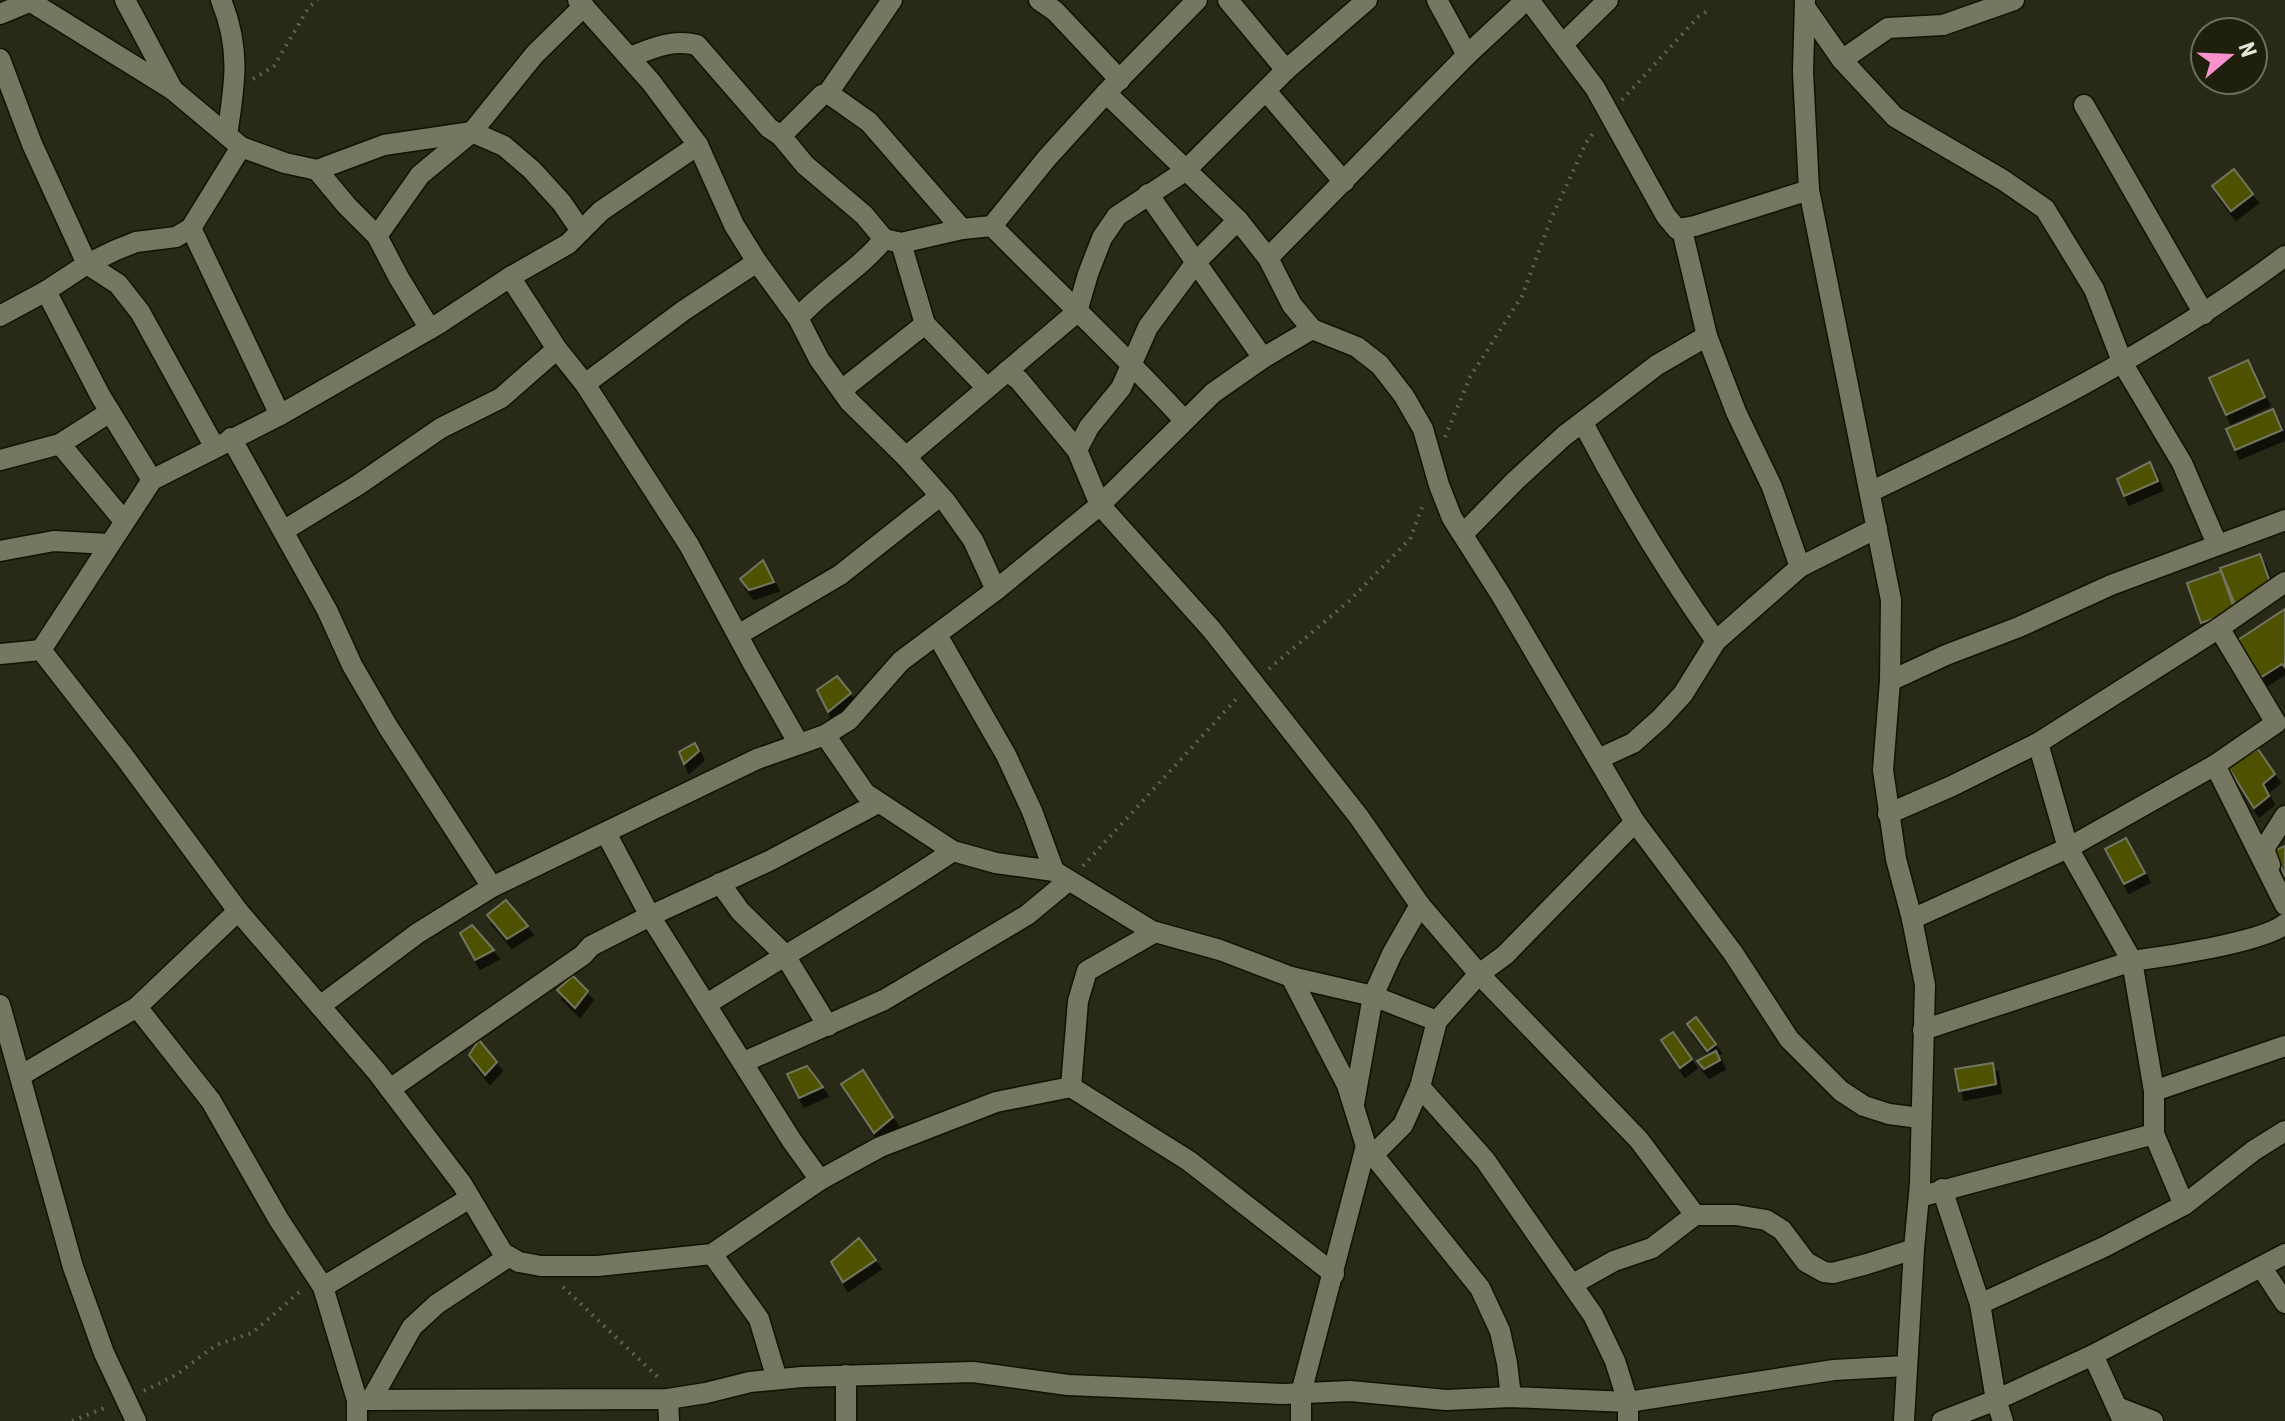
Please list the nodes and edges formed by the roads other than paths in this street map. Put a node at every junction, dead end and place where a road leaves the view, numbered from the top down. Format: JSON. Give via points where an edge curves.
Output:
{"nodes":[{"id":1,"x":125,"y":0,"type":"edge"},
{"id":2,"x":221,"y":0,"type":"edge"},
{"id":3,"x":1039,"y":0,"type":"edge"},
{"id":4,"x":1197,"y":0,"type":"edge"},
{"id":5,"x":1228,"y":0,"type":"edge"},
{"id":6,"x":1367,"y":0,"type":"edge"},
{"id":7,"x":1437,"y":0,"type":"edge"},
{"id":8,"x":1527,"y":0,"type":"edge"},
{"id":9,"x":1608,"y":0,"type":"edge"},
{"id":10,"x":2014,"y":0,"type":"edge"},
{"id":11,"x":28,"y":1,"type":"edge"},
{"id":12,"x":886,"y":2,"type":"edge"},
{"id":13,"x":581,"y":3,"type":"edge"},
{"id":14,"x":1806,"y":5,"type":"edge"},
{"id":15,"x":0,"y":14,"type":"edge"},
{"id":16,"x":1563,"y":44,"type":"junction"},
{"id":17,"x":1467,"y":55,"type":"junction"},
{"id":18,"x":630,"y":57,"type":"junction"},
{"id":19,"x":0,"y":59,"type":"edge"},
{"id":20,"x":1842,"y":60,"type":"junction"},
{"id":21,"x":1286,"y":70,"type":"junction"},
{"id":22,"x":1113,"y":86,"type":"junction"},
{"id":23,"x":173,"y":90,"type":"junction"},
{"id":24,"x":1266,"y":91,"type":"junction"},
{"id":25,"x":828,"y":93,"type":"junction"},
{"id":26,"x":2084,"y":105,"type":"dead end"},
{"id":27,"x":472,"y":132,"type":"junction"},
{"id":28,"x":781,"y":136,"type":"junction"},
{"id":29,"x":234,"y":141,"type":"junction"},
{"id":30,"x":698,"y":145,"type":"junction"},
{"id":31,"x":317,"y":170,"type":"junction"},
{"id":32,"x":1185,"y":171,"type":"junction"},
{"id":33,"x":1344,"y":182,"type":"junction"},
{"id":34,"x":1809,"y":190,"type":"junction"},
{"id":35,"x":1148,"y":194,"type":"junction"},
{"id":36,"x":1238,"y":220,"type":"junction"},
{"id":37,"x":992,"y":226,"type":"junction"},
{"id":38,"x":191,"y":228,"type":"junction"},
{"id":39,"x":962,"y":229,"type":"junction"},
{"id":40,"x":1682,"y":230,"type":"junction"},
{"id":41,"x":581,"y":231,"type":"junction"},
{"id":42,"x":377,"y":236,"type":"junction"},
{"id":43,"x":892,"y":241,"type":"junction"},
{"id":44,"x":2285,"y":256,"type":"edge"},
{"id":45,"x":1268,"y":258,"type":"junction"},
{"id":46,"x":1197,"y":261,"type":"junction"},
{"id":47,"x":757,"y":262,"type":"junction"},
{"id":48,"x":87,"y":264,"type":"junction"},
{"id":49,"x":510,"y":277,"type":"junction"},
{"id":50,"x":46,"y":291,"type":"junction"},
{"id":51,"x":1077,"y":312,"type":"junction"},
{"id":52,"x":2204,"y":314,"type":"junction"},
{"id":53,"x":0,"y":316,"type":"edge"},
{"id":54,"x":798,"y":318,"type":"junction"},
{"id":55,"x":925,"y":324,"type":"junction"},
{"id":56,"x":430,"y":329,"type":"junction"},
{"id":57,"x":1312,"y":329,"type":"junction"},
{"id":58,"x":1707,"y":336,"type":"junction"},
{"id":59,"x":557,"y":349,"type":"junction"},
{"id":60,"x":1263,"y":358,"type":"junction"},
{"id":61,"x":1132,"y":363,"type":"junction"},
{"id":62,"x":2123,"y":364,"type":"junction"},
{"id":63,"x":1007,"y":371,"type":"junction"},
{"id":64,"x":585,"y":384,"type":"junction"},
{"id":65,"x":987,"y":388,"type":"junction"},
{"id":66,"x":843,"y":389,"type":"junction"},
{"id":67,"x":110,"y":412,"type":"junction"},
{"id":68,"x":280,"y":415,"type":"junction"},
{"id":69,"x":1184,"y":420,"type":"junction"},
{"id":70,"x":1583,"y":423,"type":"junction"},
{"id":71,"x":223,"y":442,"type":"junction"},
{"id":72,"x":60,"y":444,"type":"junction"},
{"id":73,"x":1077,"y":450,"type":"junction"},
{"id":74,"x":906,"y":457,"type":"junction"},
{"id":75,"x":0,"y":460,"type":"edge"},
{"id":76,"x":152,"y":480,"type":"junction"},
{"id":77,"x":1870,"y":492,"type":"junction"},
{"id":78,"x":940,"y":496,"type":"junction"},
{"id":79,"x":1100,"y":505,"type":"junction"},
{"id":80,"x":2285,"y":520,"type":"edge"},
{"id":81,"x":124,"y":521,"type":"junction"},
{"id":82,"x":1877,"y":528,"type":"junction"},
{"id":83,"x":283,"y":531,"type":"junction"},
{"id":84,"x":1463,"y":534,"type":"junction"},
{"id":85,"x":109,"y":544,"type":"junction"},
{"id":86,"x":2217,"y":544,"type":"junction"},
{"id":87,"x":0,"y":551,"type":"edge"},
{"id":88,"x":1800,"y":567,"type":"junction"},
{"id":89,"x":2285,"y":582,"type":"edge"},
{"id":90,"x":996,"y":590,"type":"junction"},
{"id":91,"x":2219,"y":628,"type":"junction"},
{"id":92,"x":738,"y":635,"type":"junction"},
{"id":93,"x":937,"y":635,"type":"junction"},
{"id":94,"x":1716,"y":641,"type":"junction"},
{"id":95,"x":41,"y":650,"type":"junction"},
{"id":96,"x":0,"y":654,"type":"edge"},
{"id":97,"x":1890,"y":681,"type":"junction"},
{"id":98,"x":2281,"y":720,"type":"edge"},
{"id":99,"x":825,"y":735,"type":"junction"},
{"id":100,"x":2038,"y":743,"type":"junction"},
{"id":101,"x":799,"y":744,"type":"junction"},
{"id":102,"x":1598,"y":759,"type":"junction"},
{"id":103,"x":2215,"y":765,"type":"junction"},
{"id":104,"x":878,"y":803,"type":"junction"},
{"id":105,"x":1888,"y":814,"type":"junction"},
{"id":106,"x":2285,"y":816,"type":"edge"},
{"id":107,"x":1635,"y":822,"type":"junction"},
{"id":108,"x":606,"y":833,"type":"junction"},
{"id":109,"x":2068,"y":848,"type":"junction"},
{"id":110,"x":953,"y":851,"type":"junction"},
{"id":111,"x":1061,"y":876,"type":"junction"},
{"id":112,"x":720,"y":883,"type":"junction"},
{"id":113,"x":492,"y":887,"type":"junction"},
{"id":114,"x":637,"y":890,"type":"junction"},
{"id":115,"x":674,"y":904,"type":"junction"},
{"id":116,"x":2285,"y":904,"type":"edge"},
{"id":117,"x":1420,"y":905,"type":"junction"},
{"id":118,"x":238,"y":911,"type":"junction"},
{"id":119,"x":650,"y":916,"type":"junction"},
{"id":120,"x":1912,"y":919,"type":"junction"},
{"id":121,"x":2285,"y":924,"type":"edge"},
{"id":122,"x":1155,"y":932,"type":"junction"},
{"id":123,"x":784,"y":954,"type":"junction"},
{"id":124,"x":2132,"y":961,"type":"junction"},
{"id":125,"x":1479,"y":974,"type":"junction"},
{"id":126,"x":1291,"y":977,"type":"junction"},
{"id":127,"x":1373,"y":996,"type":"junction"},
{"id":128,"x":707,"y":1004,"type":"junction"},
{"id":129,"x":0,"y":1005,"type":"edge"},
{"id":130,"x":320,"y":1006,"type":"junction"},
{"id":131,"x":137,"y":1007,"type":"junction"},
{"id":132,"x":1437,"y":1021,"type":"junction"},
{"id":133,"x":828,"y":1026,"type":"junction"},
{"id":134,"x":1923,"y":1030,"type":"junction"},
{"id":135,"x":2285,"y":1046,"type":"edge"},
{"id":136,"x":744,"y":1062,"type":"junction"},
{"id":137,"x":20,"y":1076,"type":"junction"},
{"id":138,"x":1071,"y":1087,"type":"junction"},
{"id":139,"x":1420,"y":1087,"type":"junction"},
{"id":140,"x":390,"y":1089,"type":"junction"},
{"id":141,"x":2154,"y":1091,"type":"junction"},
{"id":142,"x":1354,"y":1106,"type":"junction"},
{"id":143,"x":1920,"y":1118,"type":"junction"},
{"id":144,"x":2285,"y":1131,"type":"edge"},
{"id":145,"x":2154,"y":1134,"type":"junction"},
{"id":146,"x":1370,"y":1151,"type":"junction"},
{"id":147,"x":820,"y":1180,"type":"junction"},
{"id":148,"x":1942,"y":1189,"type":"junction"},
{"id":149,"x":1919,"y":1197,"type":"junction"},
{"id":150,"x":470,"y":1198,"type":"junction"},
{"id":151,"x":2184,"y":1205,"type":"junction"},
{"id":152,"x":1695,"y":1215,"type":"junction"},
{"id":153,"x":1914,"y":1249,"type":"junction"},
{"id":154,"x":712,"y":1254,"type":"junction"},
{"id":155,"x":2285,"y":1254,"type":"edge"},
{"id":156,"x":508,"y":1257,"type":"junction"},
{"id":157,"x":2262,"y":1268,"type":"junction"},
{"id":158,"x":1334,"y":1274,"type":"junction"},
{"id":159,"x":320,"y":1282,"type":"junction"},
{"id":160,"x":1573,"y":1284,"type":"junction"},
{"id":161,"x":2285,"y":1303,"type":"edge"},
{"id":162,"x":1980,"y":1304,"type":"junction"},
{"id":163,"x":2093,"y":1355,"type":"junction"},
{"id":164,"x":1906,"y":1366,"type":"junction"},
{"id":165,"x":846,"y":1375,"type":"junction"},
{"id":166,"x":777,"y":1379,"type":"junction"},
{"id":167,"x":1301,"y":1393,"type":"junction"},
{"id":168,"x":669,"y":1394,"type":"junction"},
{"id":169,"x":1511,"y":1397,"type":"junction"},
{"id":170,"x":364,"y":1400,"type":"junction"},
{"id":171,"x":1996,"y":1400,"type":"junction"},
{"id":172,"x":1628,"y":1412,"type":"edge"},
{"id":173,"x":2120,"y":1414,"type":"edge"},
{"id":174,"x":136,"y":1421,"type":"edge"},
{"id":175,"x":357,"y":1421,"type":"edge"},
{"id":176,"x":669,"y":1421,"type":"edge"},
{"id":177,"x":846,"y":1421,"type":"edge"},
{"id":178,"x":1301,"y":1421,"type":"edge"},
{"id":179,"x":1904,"y":1421,"type":"edge"},
{"id":180,"x":1942,"y":1421,"type":"edge"},
{"id":181,"x":2003,"y":1421,"type":"edge"},
{"id":182,"x":2153,"y":1421,"type":"edge"}],
"edges":[{"from":1,"to":23,"type":"street"},
{"from":2,"to":29,"type":"street","via":[[232,27],[236,62]]},
{"from":3,"to":22,"type":"street","via":[[1055,11]]},
{"from":4,"to":22,"type":"street"},
{"from":5,"to":21,"type":"street"},
{"from":6,"to":21,"type":"street"},
{"from":7,"to":17,"type":"street"},
{"from":8,"to":16,"type":"street"},
{"from":8,"to":17,"type":"street"},
{"from":9,"to":16,"type":"street"},
{"from":10,"to":20,"type":"street","via":[[1943,25],[1888,28]]},
{"from":11,"to":15,"type":"street"},
{"from":11,"to":23,"type":"street"},
{"from":12,"to":25,"type":"street"},
{"from":13,"to":18,"type":"street"},
{"from":13,"to":27,"type":"street"},
{"from":14,"to":20,"type":"street"},
{"from":14,"to":34,"type":"street","via":[[1803,72]]},
{"from":16,"to":40,"type":"street","via":[[1595,88],[1666,216]]},
{"from":17,"to":33,"type":"street"},
{"from":18,"to":28,"type":"street","via":[[663,44],[697,45]]},
{"from":18,"to":30,"type":"street"},
{"from":19,"to":48,"type":"street"},
{"from":20,"to":62,"type":"street","via":[[1895,117],[2045,209],[2094,289]]},
{"from":21,"to":24,"type":"street"},
{"from":22,"to":32,"type":"street"},
{"from":22,"to":37,"type":"street"},
{"from":23,"to":29,"type":"street"},
{"from":24,"to":32,"type":"street"},
{"from":24,"to":33,"type":"street"},
{"from":25,"to":28,"type":"street"},
{"from":25,"to":39,"type":"street","via":[[869,122]]},
{"from":26,"to":52,"type":"street"},
{"from":27,"to":31,"type":"street","via":[[384,145]]},
{"from":27,"to":41,"type":"street","via":[[504,146],[532,170]]},
{"from":27,"to":42,"type":"street","via":[[420,175]]},
{"from":28,"to":43,"type":"street","via":[[805,165]]},
{"from":29,"to":31,"type":"street"},
{"from":29,"to":38,"type":"street"},
{"from":30,"to":41,"type":"street","via":[[601,211]]},
{"from":30,"to":47,"type":"street"},
{"from":31,"to":42,"type":"street"},
{"from":32,"to":35,"type":"street"},
{"from":32,"to":36,"type":"street"},
{"from":33,"to":45,"type":"street"},
{"from":34,"to":40,"type":"street"},
{"from":34,"to":77,"type":"street"},
{"from":35,"to":46,"type":"street"},
{"from":35,"to":51,"type":"street","via":[[1117,216],[1102,238]]},
{"from":36,"to":45,"type":"street"},
{"from":36,"to":46,"type":"street"},
{"from":37,"to":39,"type":"street"},
{"from":37,"to":51,"type":"street"},
{"from":38,"to":48,"type":"street","via":[[176,237],[136,242]]},
{"from":38,"to":68,"type":"street"},
{"from":39,"to":43,"type":"street"},
{"from":40,"to":58,"type":"street"},
{"from":41,"to":49,"type":"street"},
{"from":42,"to":56,"type":"street"},
{"from":43,"to":54,"type":"street","via":[[818,295]]},
{"from":43,"to":55,"type":"street"},
{"from":44,"to":52,"type":"street"},
{"from":45,"to":57,"type":"street","via":[[1292,305]]},
{"from":46,"to":60,"type":"street"},
{"from":46,"to":61,"type":"street","via":[[1148,327]]},
{"from":47,"to":54,"type":"street"},
{"from":47,"to":64,"type":"street"},
{"from":48,"to":50,"type":"street"},
{"from":48,"to":71,"type":"street","via":[[118,284],[140,312]]},
{"from":49,"to":56,"type":"street"},
{"from":49,"to":59,"type":"street"},
{"from":50,"to":53,"type":"street"},
{"from":50,"to":67,"type":"street"},
{"from":51,"to":61,"type":"street"},
{"from":51,"to":63,"type":"street"},
{"from":52,"to":62,"type":"street"},
{"from":54,"to":66,"type":"street","via":[[819,359]]},
{"from":55,"to":65,"type":"street"},
{"from":55,"to":66,"type":"street"},
{"from":56,"to":68,"type":"street"},
{"from":57,"to":60,"type":"street"},
{"from":57,"to":84,"type":"street","via":[[1357,347],[1380,365],[1404,396],[1423,429],[1452,518]]},
{"from":58,"to":70,"type":"street","via":[[1657,365]]},
{"from":58,"to":88,"type":"street"},
{"from":59,"to":64,"type":"street"},
{"from":59,"to":83,"type":"street","via":[[501,398],[441,428]]},
{"from":60,"to":69,"type":"street"},
{"from":61,"to":69,"type":"street"},
{"from":61,"to":73,"type":"street","via":[[1121,388]]},
{"from":62,"to":77,"type":"street"},
{"from":62,"to":86,"type":"street","via":[[2182,463]]},
{"from":63,"to":65,"type":"street"},
{"from":63,"to":73,"type":"street"},
{"from":64,"to":92,"type":"street","via":[[689,545]]},
{"from":65,"to":74,"type":"street"},
{"from":66,"to":74,"type":"street"},
{"from":67,"to":72,"type":"street"},
{"from":67,"to":76,"type":"street"},
{"from":68,"to":71,"type":"street"},
{"from":69,"to":79,"type":"street"},
{"from":70,"to":84,"type":"street"},
{"from":70,"to":94,"type":"street","via":[[1630,511]]},
{"from":71,"to":76,"type":"street"},
{"from":71,"to":83,"type":"street"},
{"from":72,"to":75,"type":"street"},
{"from":72,"to":81,"type":"street"},
{"from":73,"to":79,"type":"street"},
{"from":74,"to":78,"type":"street"},
{"from":76,"to":81,"type":"street"},
{"from":77,"to":82,"type":"street"},
{"from":78,"to":90,"type":"street","via":[[973,540]]},
{"from":78,"to":92,"type":"street","via":[[840,575]]},
{"from":79,"to":90,"type":"street"},
{"from":79,"to":117,"type":"street","via":[[1252,680]]},
{"from":80,"to":86,"type":"street"},
{"from":81,"to":85,"type":"street"},
{"from":82,"to":88,"type":"street"},
{"from":82,"to":97,"type":"street","via":[[1891,600]]},
{"from":83,"to":113,"type":"street","via":[[352,665]]},
{"from":84,"to":102,"type":"street"},
{"from":85,"to":87,"type":"street","via":[[54,541]]},
{"from":85,"to":95,"type":"street"},
{"from":86,"to":97,"type":"street"},
{"from":88,"to":94,"type":"street"},
{"from":89,"to":91,"type":"street"},
{"from":90,"to":93,"type":"street"},
{"from":91,"to":98,"type":"street"},
{"from":91,"to":100,"type":"street"},
{"from":92,"to":101,"type":"street"},
{"from":93,"to":99,"type":"street","via":[[901,661],[849,720]]},
{"from":93,"to":111,"type":"street","via":[[1006,755]]},
{"from":94,"to":102,"type":"street","via":[[1683,694],[1660,719],[1633,743]]},
{"from":95,"to":96,"type":"street"},
{"from":95,"to":118,"type":"street"},
{"from":97,"to":105,"type":"street","via":[[1883,770]]},
{"from":98,"to":103,"type":"street"},
{"from":99,"to":101,"type":"street"},
{"from":99,"to":104,"type":"street","via":[[865,793]]},
{"from":100,"to":105,"type":"street"},
{"from":100,"to":109,"type":"street"},
{"from":101,"to":108,"type":"street"},
{"from":102,"to":107,"type":"street"},
{"from":103,"to":109,"type":"street"},
{"from":103,"to":116,"type":"street"},
{"from":104,"to":110,"type":"street"},
{"from":104,"to":112,"type":"street"},
{"from":105,"to":120,"type":"street"},
{"from":106,"to":116,"type":"street","via":[[2264,849]]},
{"from":107,"to":125,"type":"street","via":[[1505,955]]},
{"from":107,"to":143,"type":"street","via":[[1733,953],[1789,1039],[1841,1091],[1864,1106]]},
{"from":108,"to":113,"type":"street"},
{"from":108,"to":114,"type":"street"},
{"from":109,"to":120,"type":"street"},
{"from":109,"to":124,"type":"street"},
{"from":110,"to":111,"type":"street"},
{"from":110,"to":123,"type":"street"},
{"from":111,"to":122,"type":"street"},
{"from":111,"to":133,"type":"street","via":[[1027,915],[990,939]]},
{"from":112,"to":115,"type":"street"},
{"from":112,"to":123,"type":"street"},
{"from":113,"to":130,"type":"street","via":[[418,933]]},
{"from":114,"to":115,"type":"street"},
{"from":114,"to":119,"type":"street"},
{"from":115,"to":119,"type":"street"},
{"from":117,"to":125,"type":"street"},
{"from":117,"to":127,"type":"street"},
{"from":118,"to":130,"type":"street"},
{"from":118,"to":131,"type":"street"},
{"from":119,"to":128,"type":"street"},
{"from":119,"to":140,"type":"street","via":[[591,946]]},
{"from":120,"to":134,"type":"street","via":[[1925,985]]},
{"from":121,"to":124,"type":"street","via":[[2265,936]]},
{"from":122,"to":126,"type":"street"},
{"from":122,"to":138,"type":"street","via":[[1087,971],[1078,1001]]},
{"from":123,"to":128,"type":"street"},
{"from":123,"to":133,"type":"street"},
{"from":124,"to":134,"type":"street"},
{"from":124,"to":141,"type":"street"},
{"from":125,"to":132,"type":"street"},
{"from":125,"to":152,"type":"street","via":[[1639,1140]]},
{"from":126,"to":127,"type":"street"},
{"from":126,"to":142,"type":"street"},
{"from":127,"to":132,"type":"street"},
{"from":127,"to":142,"type":"street"},
{"from":128,"to":136,"type":"street"},
{"from":129,"to":137,"type":"street"},
{"from":130,"to":140,"type":"street"},
{"from":131,"to":137,"type":"street"},
{"from":131,"to":159,"type":"street","via":[[211,1101]]},
{"from":132,"to":139,"type":"street"},
{"from":133,"to":136,"type":"street"},
{"from":134,"to":143,"type":"street"},
{"from":135,"to":141,"type":"street"},
{"from":136,"to":147,"type":"street"},
{"from":137,"to":174,"type":"street","via":[[73,1267]]},
{"from":138,"to":147,"type":"street","via":[[996,1102],[880,1147]]},
{"from":138,"to":158,"type":"street","via":[[1189,1161]]},
{"from":139,"to":146,"type":"street","via":[[1403,1125]]},
{"from":139,"to":160,"type":"street","via":[[1485,1160]]},
{"from":140,"to":150,"type":"street"},
{"from":141,"to":145,"type":"street"},
{"from":142,"to":146,"type":"street"},
{"from":143,"to":149,"type":"street"},
{"from":144,"to":151,"type":"street"},
{"from":145,"to":148,"type":"street"},
{"from":145,"to":151,"type":"street"},
{"from":146,"to":158,"type":"street"},
{"from":146,"to":169,"type":"street","via":[[1480,1288],[1500,1331]]},
{"from":147,"to":154,"type":"street"},
{"from":148,"to":149,"type":"street"},
{"from":148,"to":162,"type":"street"},
{"from":149,"to":153,"type":"street"},
{"from":150,"to":156,"type":"street"},
{"from":150,"to":159,"type":"street"},
{"from":151,"to":162,"type":"street"},
{"from":152,"to":153,"type":"street","via":[[1766,1220],[1782,1230],[1806,1262],[1824,1272]]},
{"from":152,"to":160,"type":"street","via":[[1652,1248]]},
{"from":153,"to":164,"type":"street"},
{"from":154,"to":156,"type":"street","via":[[598,1266],[541,1266]]},
{"from":154,"to":166,"type":"street","via":[[759,1319]]},
{"from":155,"to":157,"type":"street"},
{"from":156,"to":170,"type":"street","via":[[412,1327]]},
{"from":157,"to":161,"type":"street"},
{"from":157,"to":163,"type":"street"},
{"from":158,"to":167,"type":"street"},
{"from":159,"to":170,"type":"street"},
{"from":160,"to":172,"type":"street","via":[[1615,1361]]},
{"from":162,"to":171,"type":"street"},
{"from":163,"to":171,"type":"street"},
{"from":163,"to":173,"type":"street"},
{"from":164,"to":172,"type":"street","via":[[1834,1370]]},
{"from":164,"to":179,"type":"street"},
{"from":165,"to":166,"type":"street"},
{"from":165,"to":167,"type":"street","via":[[973,1372],[1068,1385]]},
{"from":165,"to":177,"type":"street"},
{"from":166,"to":168,"type":"street","via":[[706,1393]]},
{"from":167,"to":169,"type":"street","via":[[1350,1391],[1446,1400]]},
{"from":167,"to":178,"type":"street"},
{"from":168,"to":170,"type":"street"},
{"from":168,"to":176,"type":"street"},
{"from":169,"to":172,"type":"street"},
{"from":170,"to":175,"type":"street"},
{"from":171,"to":180,"type":"street"},
{"from":171,"to":181,"type":"street"},
{"from":173,"to":182,"type":"street"}]}
